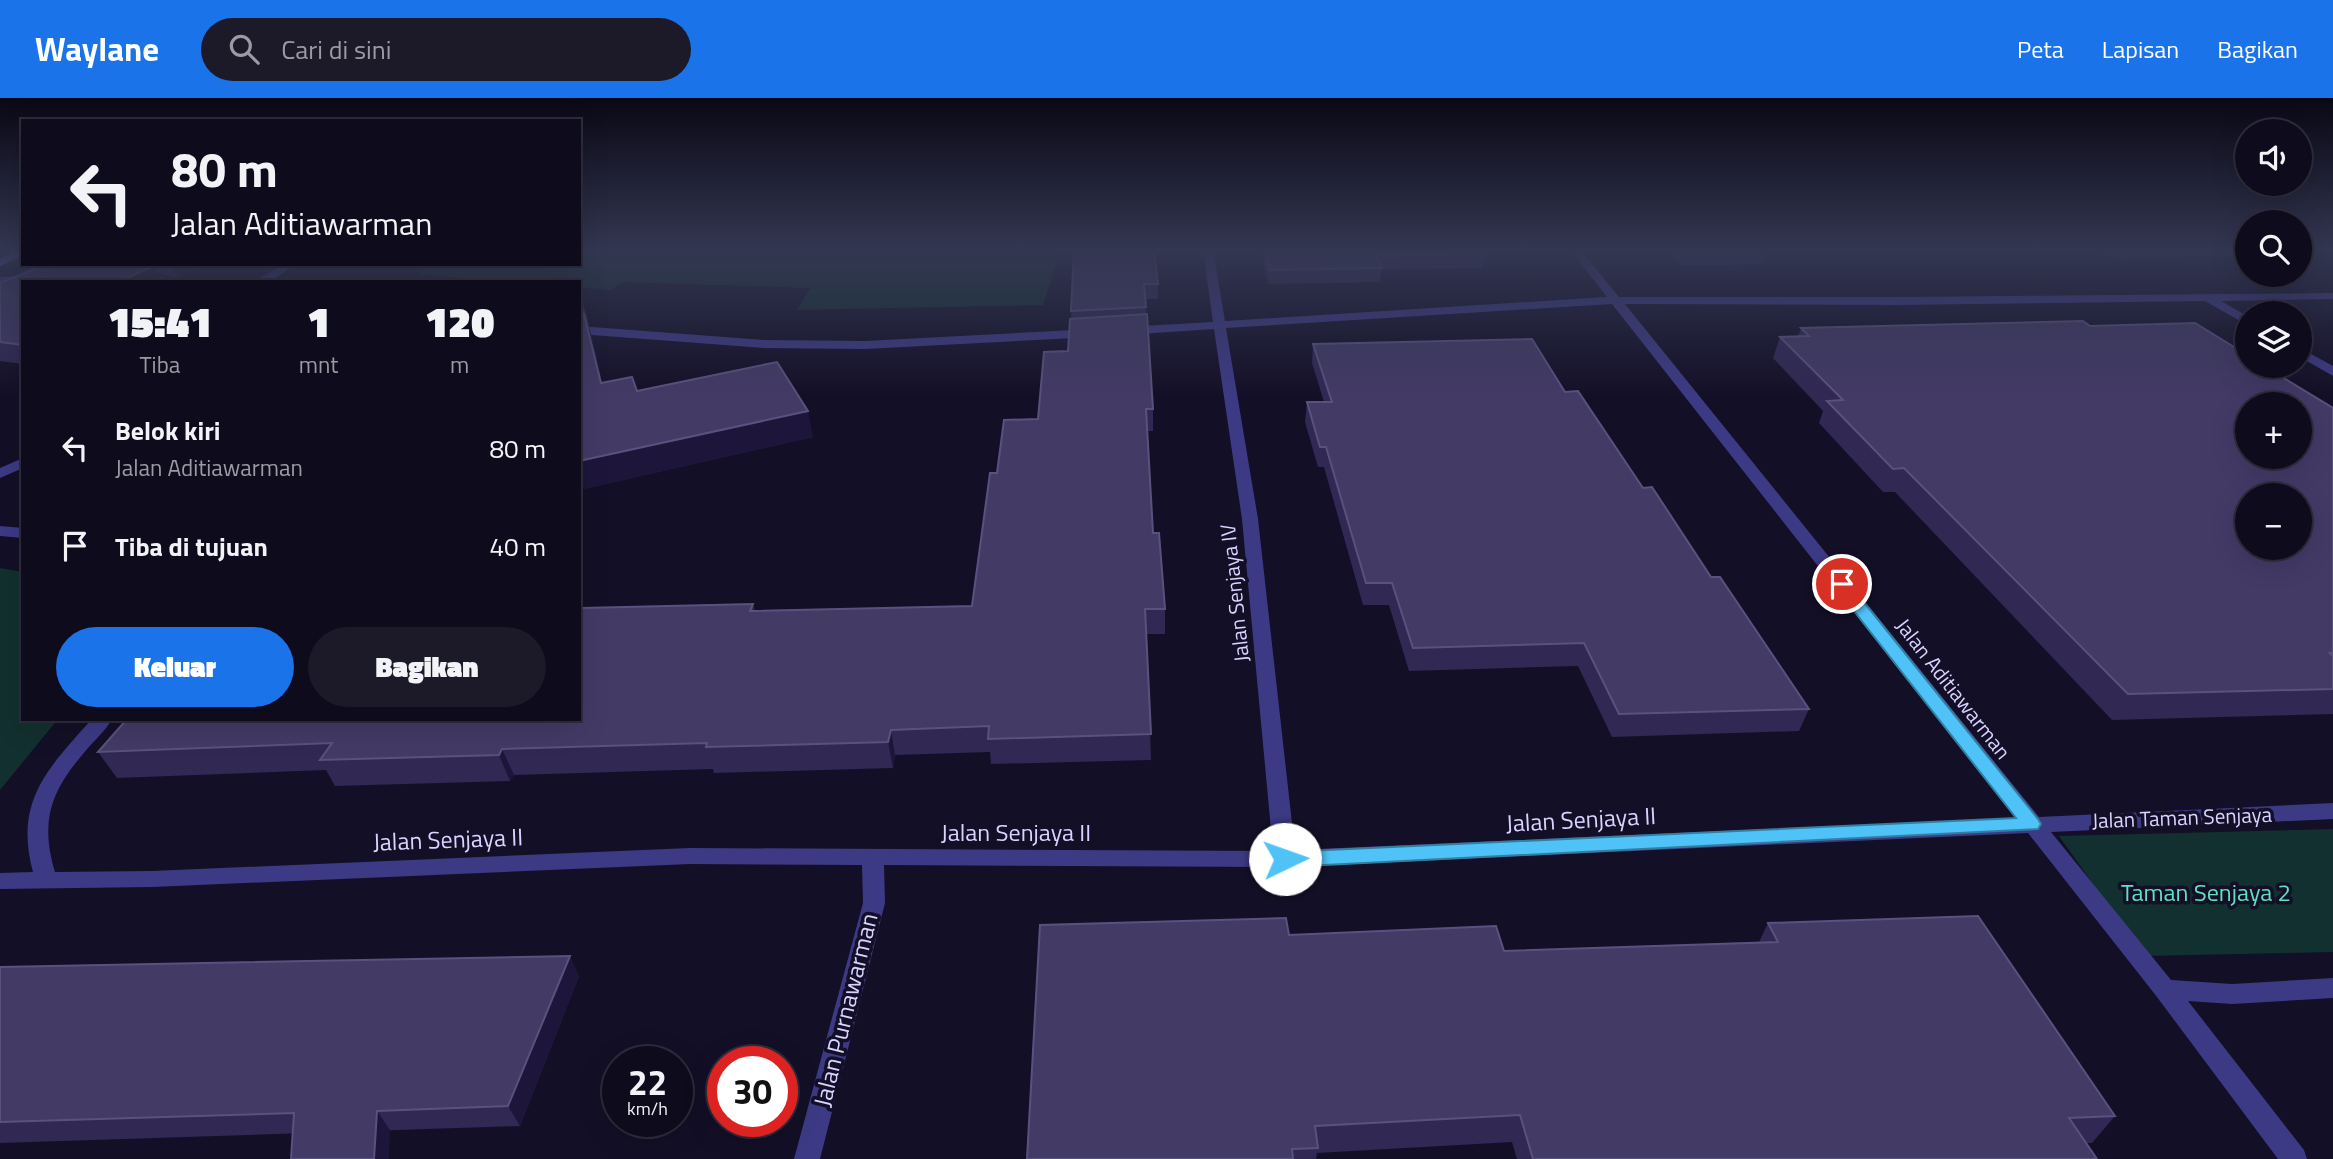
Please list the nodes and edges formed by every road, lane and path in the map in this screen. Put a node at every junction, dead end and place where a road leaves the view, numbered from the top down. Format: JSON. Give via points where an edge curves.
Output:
{"nodes":[{"id":1,"x":1215,"y":299,"type":"edge"},
{"id":2,"x":2056,"y":299,"type":"edge"},
{"id":3,"x":2208,"y":299,"type":"edge"},
{"id":4,"x":1618,"y":300,"type":"junction"},
{"id":5,"x":2235,"y":314,"type":"edge"},
{"id":6,"x":1219,"y":324,"type":"junction"},
{"id":7,"x":581,"y":330,"type":"edge"},
{"id":8,"x":2312,"y":359,"type":"edge"},
{"id":9,"x":2333,"y":372,"type":"edge"},
{"id":10,"x":21,"y":463,"type":"edge"},
{"id":11,"x":0,"y":474,"type":"edge"},
{"id":12,"x":0,"y":531,"type":"edge"},
{"id":13,"x":21,"y":533,"type":"edge"},
{"id":14,"x":101,"y":721,"type":"edge"},
{"id":15,"x":2333,"y":811,"type":"edge"},
{"id":16,"x":2031,"y":824,"type":"junction"},
{"id":17,"x":873,"y":859,"type":"junction"},
{"id":18,"x":1285,"y":859,"type":"junction"},
{"id":19,"x":46,"y":880,"type":"junction"},
{"id":20,"x":0,"y":881,"type":"edge"},
{"id":21,"x":2333,"y":988,"type":"edge"},
{"id":22,"x":2165,"y":990,"type":"junction"},
{"id":23,"x":807,"y":1159,"type":"edge"},
{"id":24,"x":2294,"y":1159,"type":"edge"}],
"edges":[{"from":1,"to":6,"type":"street","name":"Jalan Senjaya IV"},
{"from":2,"to":4,"type":"street"},
{"from":3,"to":5,"type":"street"},
{"from":4,"to":6,"type":"street"},
{"from":4,"to":16,"type":"street","name":"Jalan Aditiawarman"},
{"from":6,"to":7,"type":"street","via":[[864,345],[765,344]]},
{"from":6,"to":18,"type":"street","name":"Jalan Senjaya IV","via":[[1250,519]]},
{"from":8,"to":9,"type":"street"},
{"from":10,"to":11,"type":"street"},
{"from":12,"to":13,"type":"street"},
{"from":14,"to":19,"type":"street","via":[[45,792],[36,818],[36,841]]},
{"from":15,"to":16,"type":"street","name":"Jalan Taman Senjaya"},
{"from":16,"to":18,"type":"street","name":"Jalan Senjaya II"},
{"from":16,"to":22,"type":"street","name":"Jalan Aditiawarman"},
{"from":17,"to":18,"type":"street","name":"Jalan Senjaya II"},
{"from":17,"to":19,"type":"street","name":"Jalan Senjaya II","via":[[690,856]]},
{"from":17,"to":23,"type":"street","name":"Jalan Purnawarman","via":[[874,903]]},
{"from":19,"to":20,"type":"street","name":"Jalan Senjaya II"},
{"from":21,"to":22,"type":"street","via":[[2232,994]]},
{"from":22,"to":24,"type":"street","name":"Jalan Aditiawarman"}]}
